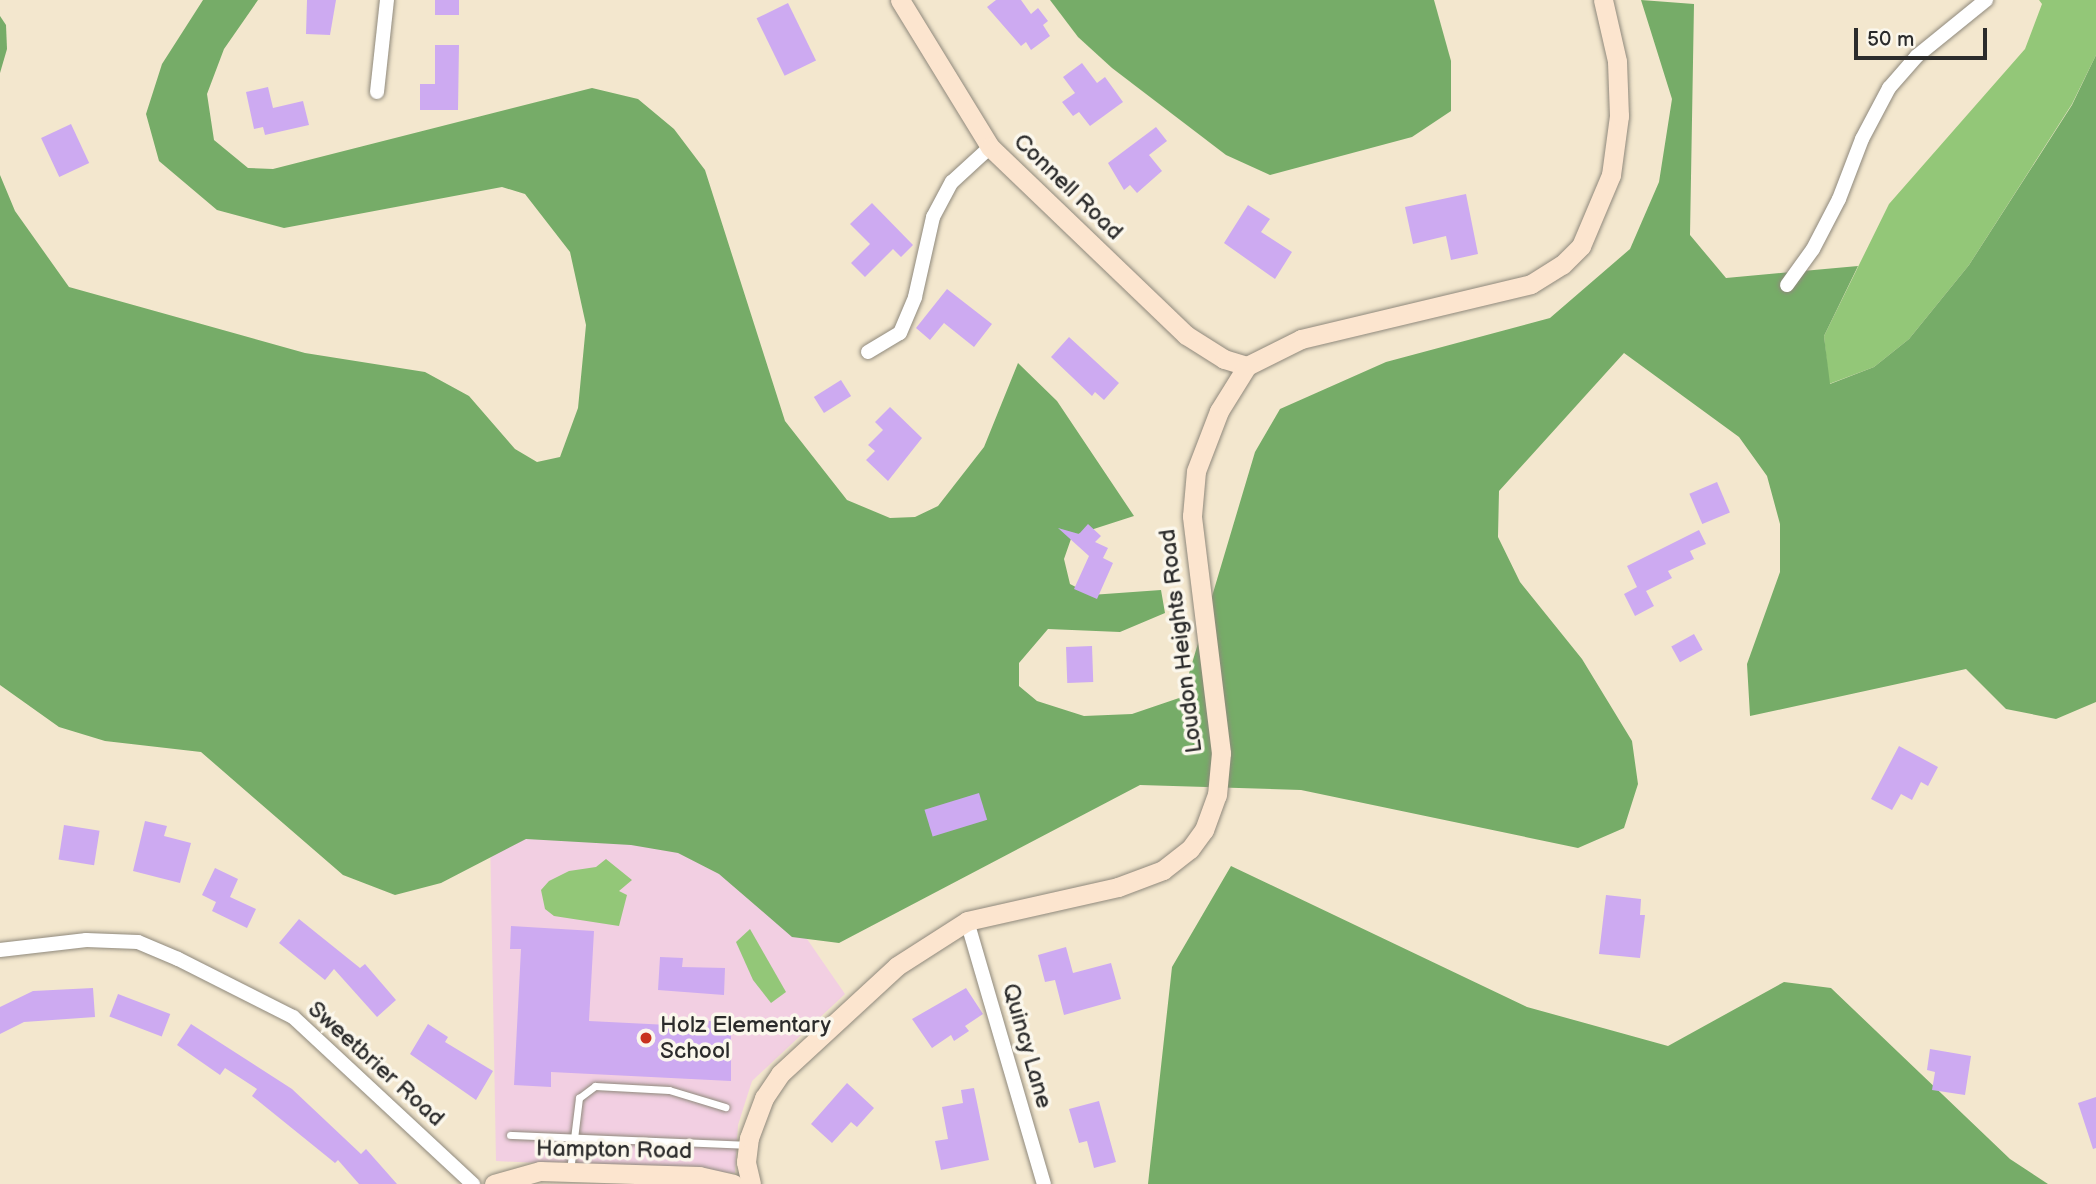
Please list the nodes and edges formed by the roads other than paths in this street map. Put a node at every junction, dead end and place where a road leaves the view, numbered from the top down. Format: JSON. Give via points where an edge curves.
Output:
{"nodes":[{"id":1,"x":387,"y":0,"type":"edge"},
{"id":2,"x":900,"y":0,"type":"edge"},
{"id":3,"x":1602,"y":0,"type":"edge"},
{"id":4,"x":1986,"y":0,"type":"edge"},
{"id":5,"x":377,"y":92,"type":"dead end"},
{"id":6,"x":990,"y":147,"type":"junction"},
{"id":7,"x":1787,"y":285,"type":"dead end"},
{"id":8,"x":868,"y":352,"type":"dead end"},
{"id":9,"x":1247,"y":366,"type":"junction"},
{"id":10,"x":967,"y":922,"type":"junction"},
{"id":11,"x":0,"y":950,"type":"edge"},
{"id":12,"x":725,"y":1107,"type":"dead end"},
{"id":13,"x":510,"y":1135,"type":"dead end"},
{"id":14,"x":572,"y":1138,"type":"junction"},
{"id":15,"x":748,"y":1145,"type":"junction"},
{"id":16,"x":569,"y":1172,"type":"junction"},
{"id":17,"x":473,"y":1184,"type":"edge"},
{"id":18,"x":494,"y":1184,"type":"edge"},
{"id":19,"x":733,"y":1184,"type":"edge"},
{"id":20,"x":751,"y":1184,"type":"edge"},
{"id":21,"x":1044,"y":1184,"type":"edge"}],
"edges":[{"from":1,"to":5,"type":"street"},
{"from":2,"to":6,"type":"street","name":"Connell Road"},
{"from":3,"to":9,"type":"street","via":[[1617,61],[1619,116],[1611,175],[1581,246],[1562,265],[1531,284],[1355,323],[1301,339]]},
{"from":4,"to":7,"type":"street","via":[[1917,56],[1889,88],[1861,139],[1839,199],[1813,249]]},
{"from":6,"to":8,"type":"street","via":[[952,182],[933,217],[915,298],[900,333]]},
{"from":6,"to":9,"type":"street","name":"Connell Road","via":[[1186,335],[1224,359]]},
{"from":9,"to":10,"type":"street","name":"Loudon Heights Road","via":[[1219,411],[1196,471],[1192,516],[1221,753],[1217,795],[1204,830],[1190,849],[1152,874],[1118,887]]},
{"from":10,"to":15,"type":"street","name":"Loudon Heights Road","via":[[897,966],[780,1074],[764,1098]]},
{"from":10,"to":21,"type":"street","name":"Quincy Lane"},
{"from":11,"to":17,"type":"street","name":"Sweetbrier Road","via":[[86,940],[138,942],[178,959],[293,1017]]},
{"from":12,"to":14,"type":"lane","via":[[669,1090],[595,1086],[579,1098]]},
{"from":13,"to":14,"type":"lane"},
{"from":14,"to":15,"type":"lane"},
{"from":14,"to":16,"type":"lane"},
{"from":15,"to":20,"type":"street","name":"Loudon Heights Road"},
{"from":16,"to":18,"type":"street","name":"Hampton Road","via":[[540,1171]]},
{"from":16,"to":19,"type":"street","name":"Hampton Road","via":[[699,1176]]}]}
